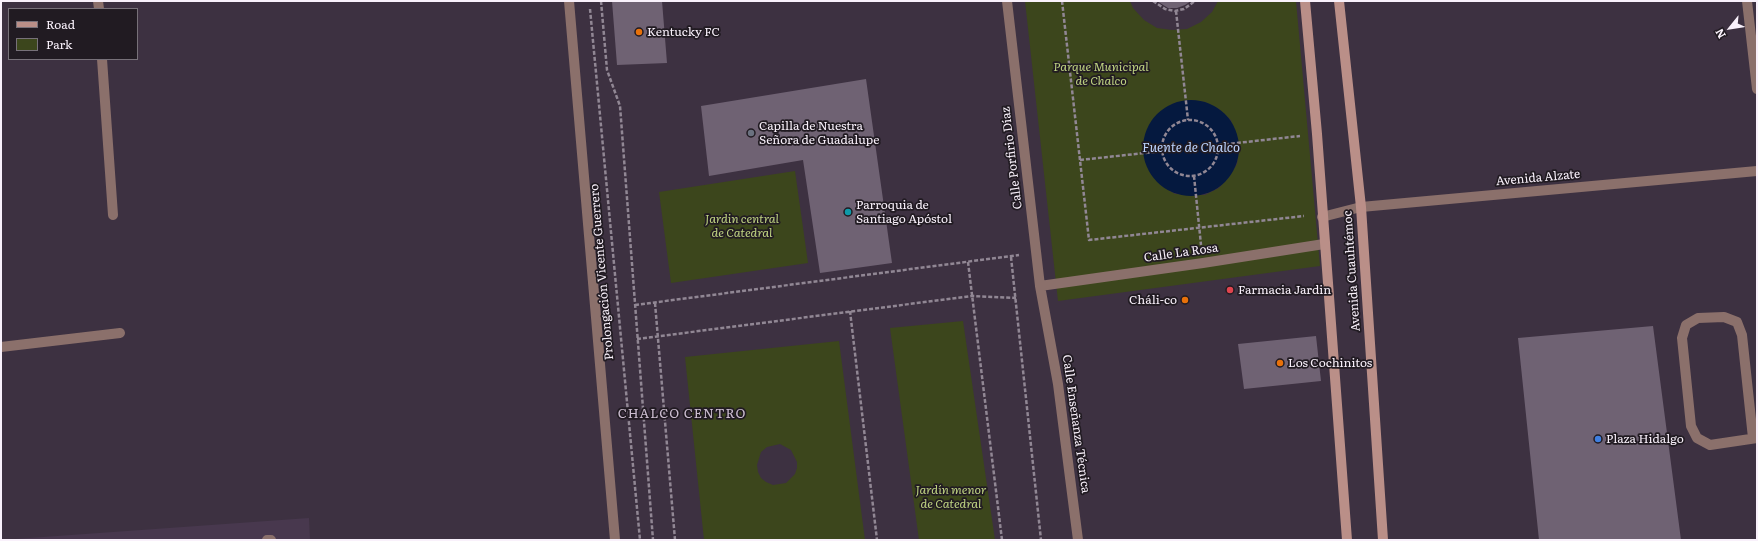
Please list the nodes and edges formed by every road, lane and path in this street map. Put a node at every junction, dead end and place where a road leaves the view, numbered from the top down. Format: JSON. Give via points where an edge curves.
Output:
{"nodes":[{"id":1,"x":569,"y":1,"type":"edge"},
{"id":2,"x":589,"y":1,"type":"edge"},
{"id":3,"x":601,"y":1,"type":"edge"},
{"id":4,"x":1006,"y":1,"type":"edge"},
{"id":5,"x":1062,"y":1,"type":"edge"},
{"id":6,"x":1153,"y":1,"type":"edge"},
{"id":7,"x":1195,"y":1,"type":"edge"},
{"id":8,"x":1305,"y":1,"type":"edge"},
{"id":9,"x":1339,"y":1,"type":"edge"},
{"id":10,"x":1747,"y":1,"type":"edge"},
{"id":11,"x":1176,"y":11,"type":"junction"},
{"id":12,"x":102,"y":60,"type":"edge"},
{"id":13,"x":1757,"y":90,"type":"edge"},
{"id":14,"x":1188,"y":120,"type":"junction"},
{"id":15,"x":1317,"y":134,"type":"junction"},
{"id":16,"x":1219,"y":145,"type":"junction"},
{"id":17,"x":1163,"y":151,"type":"junction"},
{"id":18,"x":1080,"y":160,"type":"junction"},
{"id":19,"x":1757,"y":171,"type":"edge"},
{"id":20,"x":1194,"y":176,"type":"junction"},
{"id":21,"x":1361,"y":207,"type":"junction"},
{"id":22,"x":113,"y":215,"type":"dead end"},
{"id":23,"x":1310,"y":216,"type":"dead end"},
{"id":24,"x":1322,"y":217,"type":"junction"},
{"id":25,"x":1199,"y":228,"type":"junction"},
{"id":26,"x":1324,"y":244,"type":"junction"},
{"id":27,"x":1037,"y":253,"type":"junction"},
{"id":28,"x":1011,"y":257,"type":"junction"},
{"id":29,"x":968,"y":262,"type":"junction"},
{"id":30,"x":1203,"y":263,"type":"junction"},
{"id":31,"x":1040,"y":286,"type":"junction"},
{"id":32,"x":972,"y":296,"type":"junction"},
{"id":33,"x":1016,"y":298,"type":"junction"},
{"id":34,"x":655,"y":303,"type":"junction"},
{"id":35,"x":635,"y":306,"type":"junction"},
{"id":36,"x":850,"y":311,"type":"junction"},
{"id":37,"x":1045,"y":311,"type":"joint"},
{"id":38,"x":120,"y":333,"type":"dead end"},
{"id":39,"x":658,"y":336,"type":"junction"},
{"id":40,"x":637,"y":339,"type":"junction"},
{"id":41,"x":1,"y":347,"type":"edge"},
{"id":42,"x":1755,"y":438,"type":"edge"},
{"id":43,"x":267,"y":540,"type":"edge"},
{"id":44,"x":271,"y":540,"type":"edge"},
{"id":45,"x":615,"y":540,"type":"edge"},
{"id":46,"x":640,"y":540,"type":"edge"},
{"id":47,"x":653,"y":540,"type":"edge"},
{"id":48,"x":675,"y":540,"type":"edge"},
{"id":49,"x":877,"y":540,"type":"edge"},
{"id":50,"x":1002,"y":540,"type":"edge"},
{"id":51,"x":1041,"y":540,"type":"edge"},
{"id":52,"x":1078,"y":540,"type":"edge"},
{"id":53,"x":1347,"y":540,"type":"edge"},
{"id":54,"x":1383,"y":540,"type":"edge"}],
"edges":[{"from":1,"to":45,"type":"street","name":"Prolongación Vicente Guerrero"},
{"from":2,"to":46,"type":"path","name":"Prolongación Vicente Guerrero"},
{"from":3,"to":35,"type":"path","via":[[607,70],[620,106]]},
{"from":4,"to":27,"type":"street","name":"Calle Porfirio Díaz"},
{"from":5,"to":18,"type":"path"},
{"from":6,"to":11,"type":"path","via":[[1165,9]]},
{"from":7,"to":11,"type":"path"},
{"from":8,"to":15,"type":"main road"},
{"from":9,"to":21,"type":"main road","name":"Avenida Cuauhtémoc"},
{"from":10,"to":13,"type":"street"},
{"from":11,"to":14,"type":"path"},
{"from":12,"to":22,"type":"street"},
{"from":14,"to":16,"type":"path","via":[[1203,123],[1211,128]]},
{"from":14,"to":17,"type":"path","via":[[1176,123],[1169,129],[1164,137]]},
{"from":15,"to":16,"type":"path"},
{"from":15,"to":24,"type":"main road"},
{"from":16,"to":20,"type":"path","via":[[1214,163],[1208,170]]},
{"from":17,"to":18,"type":"path"},
{"from":17,"to":20,"type":"path","via":[[1167,164],[1173,171]]},
{"from":18,"to":25,"type":"path","via":[[1088,240]]},
{"from":19,"to":21,"type":"street","name":"Avenida Alzate"},
{"from":20,"to":25,"type":"path"},
{"from":21,"to":24,"type":"street","name":"Avenida Alzate"},
{"from":21,"to":54,"type":"main road","name":"Avenida Cuauhtémoc"},
{"from":23,"to":25,"type":"path"},
{"from":24,"to":26,"type":"main road"},
{"from":25,"to":30,"type":"path"},
{"from":26,"to":30,"type":"street","name":"Calle La Rosa"},
{"from":26,"to":53,"type":"main road"},
{"from":27,"to":28,"type":"path"},
{"from":27,"to":31,"type":"street","name":"Calle Porfirio Díaz"},
{"from":28,"to":29,"type":"path"},
{"from":28,"to":33,"type":"path"},
{"from":29,"to":32,"type":"path"},
{"from":29,"to":34,"type":"path"},
{"from":30,"to":31,"type":"street","name":"Calle La Rosa"},
{"from":31,"to":37,"type":"street","name":"Calle Porfirio Díaz"},
{"from":32,"to":33,"type":"path"},
{"from":32,"to":36,"type":"path"},
{"from":32,"to":50,"type":"path"},
{"from":33,"to":51,"type":"path"},
{"from":34,"to":35,"type":"path"},
{"from":34,"to":39,"type":"path"},
{"from":35,"to":40,"type":"path"},
{"from":36,"to":39,"type":"path"},
{"from":36,"to":49,"type":"path"},
{"from":37,"to":52,"type":"street","name":"Calle Enseñanza Técnica","via":[[1058,384]]},
{"from":38,"to":41,"type":"street"},
{"from":39,"to":40,"type":"path"},
{"from":39,"to":48,"type":"path"},
{"from":40,"to":47,"type":"path"},
{"from":42,"to":42,"type":"street","via":[[1742,335],[1738,322],[1724,317],[1698,318],[1686,325],[1682,338],[1692,426],[1697,438],[1710,445]]},
{"from":43,"to":44,"type":"street"}]}
